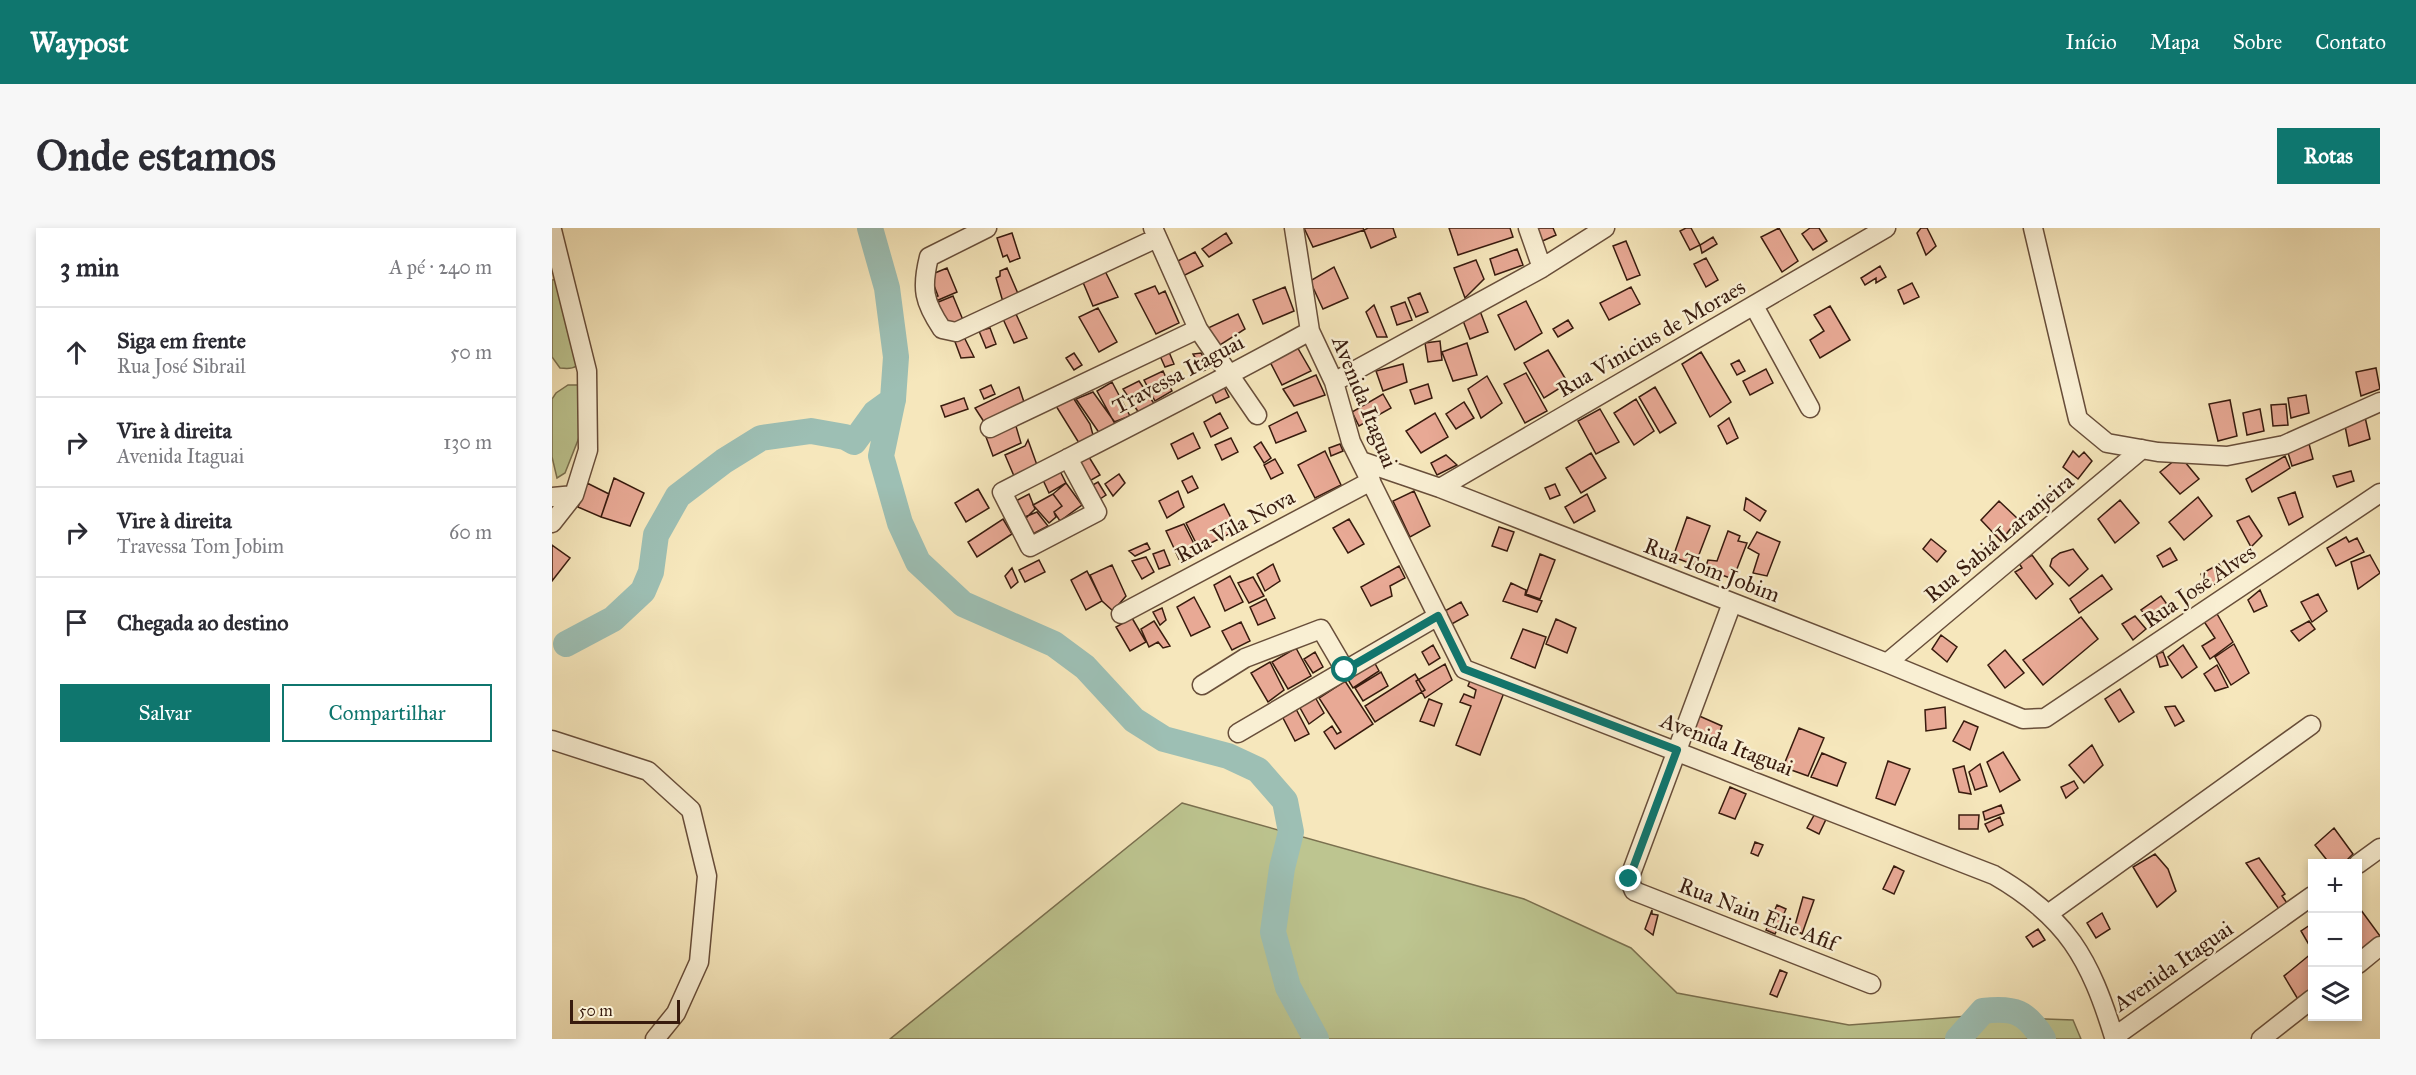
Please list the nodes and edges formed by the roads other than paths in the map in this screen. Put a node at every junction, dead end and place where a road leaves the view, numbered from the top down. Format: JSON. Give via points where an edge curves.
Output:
{"nodes":[{"id":1,"x":987,"y":228,"type":"edge"},
{"id":2,"x":1294,"y":228,"type":"edge"},
{"id":3,"x":1528,"y":228,"type":"edge"},
{"id":4,"x":1605,"y":228,"type":"edge"},
{"id":5,"x":1886,"y":228,"type":"edge"},
{"id":6,"x":2033,"y":228,"type":"edge"},
{"id":7,"x":552,"y":230,"type":"edge"},
{"id":8,"x":1155,"y":233,"type":"edge"},
{"id":9,"x":1542,"y":268,"type":"junction"},
{"id":10,"x":558,"y":276,"type":"edge"},
{"id":11,"x":1754,"y":306,"type":"junction"},
{"id":12,"x":1198,"y":329,"type":"junction"},
{"id":13,"x":1310,"y":331,"type":"junction"},
{"id":14,"x":1230,"y":376,"type":"junction"},
{"id":15,"x":1334,"y":382,"type":"junction"},
{"id":16,"x":2376,"y":404,"type":"edge"},
{"id":17,"x":1810,"y":408,"type":"dead end"},
{"id":18,"x":1257,"y":415,"type":"dead end"},
{"id":19,"x":990,"y":428,"type":"dead end"},
{"id":20,"x":2142,"y":449,"type":"junction"},
{"id":21,"x":1068,"y":459,"type":"junction"},
{"id":22,"x":1361,"y":461,"type":"junction"},
{"id":23,"x":1371,"y":481,"type":"junction"},
{"id":24,"x":1440,"y":488,"type":"junction"},
{"id":25,"x":2380,"y":493,"type":"edge"},
{"id":26,"x":574,"y":495,"type":"junction"},
{"id":27,"x":552,"y":497,"type":"edge"},
{"id":28,"x":552,"y":523,"type":"edge"},
{"id":29,"x":1732,"y":603,"type":"junction"},
{"id":30,"x":1121,"y":614,"type":"dead end"},
{"id":31,"x":1438,"y":616,"type":"junction"},
{"id":32,"x":1887,"y":663,"type":"junction"},
{"id":33,"x":1345,"y":670,"type":"junction"},
{"id":34,"x":1202,"y":685,"type":"dead end"},
{"id":35,"x":2045,"y":718,"type":"joint"},
{"id":36,"x":2312,"y":725,"type":"dead end"},
{"id":37,"x":1238,"y":733,"type":"dead end"},
{"id":38,"x":552,"y":740,"type":"edge"},
{"id":39,"x":1677,"y":750,"type":"junction"},
{"id":40,"x":2380,"y":848,"type":"edge"},
{"id":41,"x":2362,"y":861,"type":"edge"},
{"id":42,"x":2308,"y":900,"type":"edge"},
{"id":43,"x":2048,"y":914,"type":"junction"},
{"id":44,"x":2380,"y":946,"type":"edge"},
{"id":45,"x":2362,"y":961,"type":"edge"},
{"id":46,"x":1871,"y":984,"type":"dead end"},
{"id":47,"x":2308,"y":1003,"type":"edge"},
{"id":48,"x":2114,"y":1038,"type":"edge"},
{"id":49,"x":655,"y":1039,"type":"edge"},
{"id":50,"x":2261,"y":1039,"type":"edge"}],
"edges":[{"from":1,"to":8,"type":"street","via":[[929,257],[923,282],[928,308],[942,329],[956,332]]},
{"from":2,"to":13,"type":"street","name":"Avenida Itaguai"},
{"from":3,"to":9,"type":"street"},
{"from":4,"to":9,"type":"street"},
{"from":5,"to":11,"type":"street","name":"Rua Vinicius de Moraes"},
{"from":6,"to":20,"type":"street","via":[[2078,419],[2107,443]]},
{"from":7,"to":10,"type":"street"},
{"from":8,"to":12,"type":"street"},
{"from":9,"to":15,"type":"street"},
{"from":10,"to":26,"type":"street","via":[[587,371],[588,450]]},
{"from":11,"to":17,"type":"street"},
{"from":11,"to":24,"type":"street","name":"Rua Vinicius de Moraes"},
{"from":12,"to":14,"type":"street"},
{"from":12,"to":19,"type":"street"},
{"from":13,"to":14,"type":"street","name":"Travessa Itaguai"},
{"from":13,"to":15,"type":"street","name":"Avenida Itaguai"},
{"from":14,"to":18,"type":"street"},
{"from":14,"to":21,"type":"street","name":"Travessa Itaguai"},
{"from":15,"to":22,"type":"street","name":"Avenida Itaguai","via":[[1351,442]]},
{"from":16,"to":20,"type":"street","via":[[2284,445],[2227,456]]},
{"from":20,"to":32,"type":"street","name":"Rua Sabiá Laranjeira"},
{"from":21,"to":21,"type":"street","name":"Travessa Itaguai","via":[[1002,492],[1030,547],[1097,512]]},
{"from":22,"to":23,"type":"street","name":"Avenida Itaguai"},
{"from":22,"to":24,"type":"street","name":"Rua Tom Jobim"},
{"from":23,"to":30,"type":"street","name":"Rua Vila Nova"},
{"from":23,"to":31,"type":"street","name":"Avenida Itaguai"},
{"from":24,"to":29,"type":"street","name":"Rua Tom Jobim"},
{"from":25,"to":35,"type":"street","name":"Rua José Alves"},
{"from":26,"to":27,"type":"street"},
{"from":26,"to":28,"type":"street"},
{"from":29,"to":32,"type":"street","name":"Rua Tom Jobim"},
{"from":29,"to":39,"type":"street"},
{"from":31,"to":33,"type":"street"},
{"from":31,"to":39,"type":"street","name":"Avenida Itaguai","via":[[1464,669]]},
{"from":32,"to":35,"type":"street","name":"Rua Tom Jobim","via":[[2023,719]]},
{"from":33,"to":34,"type":"street","via":[[1321,629],[1245,658]]},
{"from":33,"to":37,"type":"street"},
{"from":36,"to":43,"type":"street"},
{"from":38,"to":49,"type":"street","via":[[648,771],[691,810],[707,876],[699,962],[676,1013]]},
{"from":39,"to":43,"type":"street","name":"Avenida Itaguai","via":[[1994,875]]},
{"from":39,"to":46,"type":"street","name":"Rua Nain Elie Afif","via":[[1629,879],[1634,891]]},
{"from":40,"to":41,"type":"street"},
{"from":42,"to":48,"type":"street","name":"Avenida Itaguai"},
{"from":43,"to":48,"type":"street","name":"Avenida Itaguai","via":[[2073,941],[2098,986]]},
{"from":44,"to":45,"type":"street"},
{"from":47,"to":50,"type":"street"}]}
